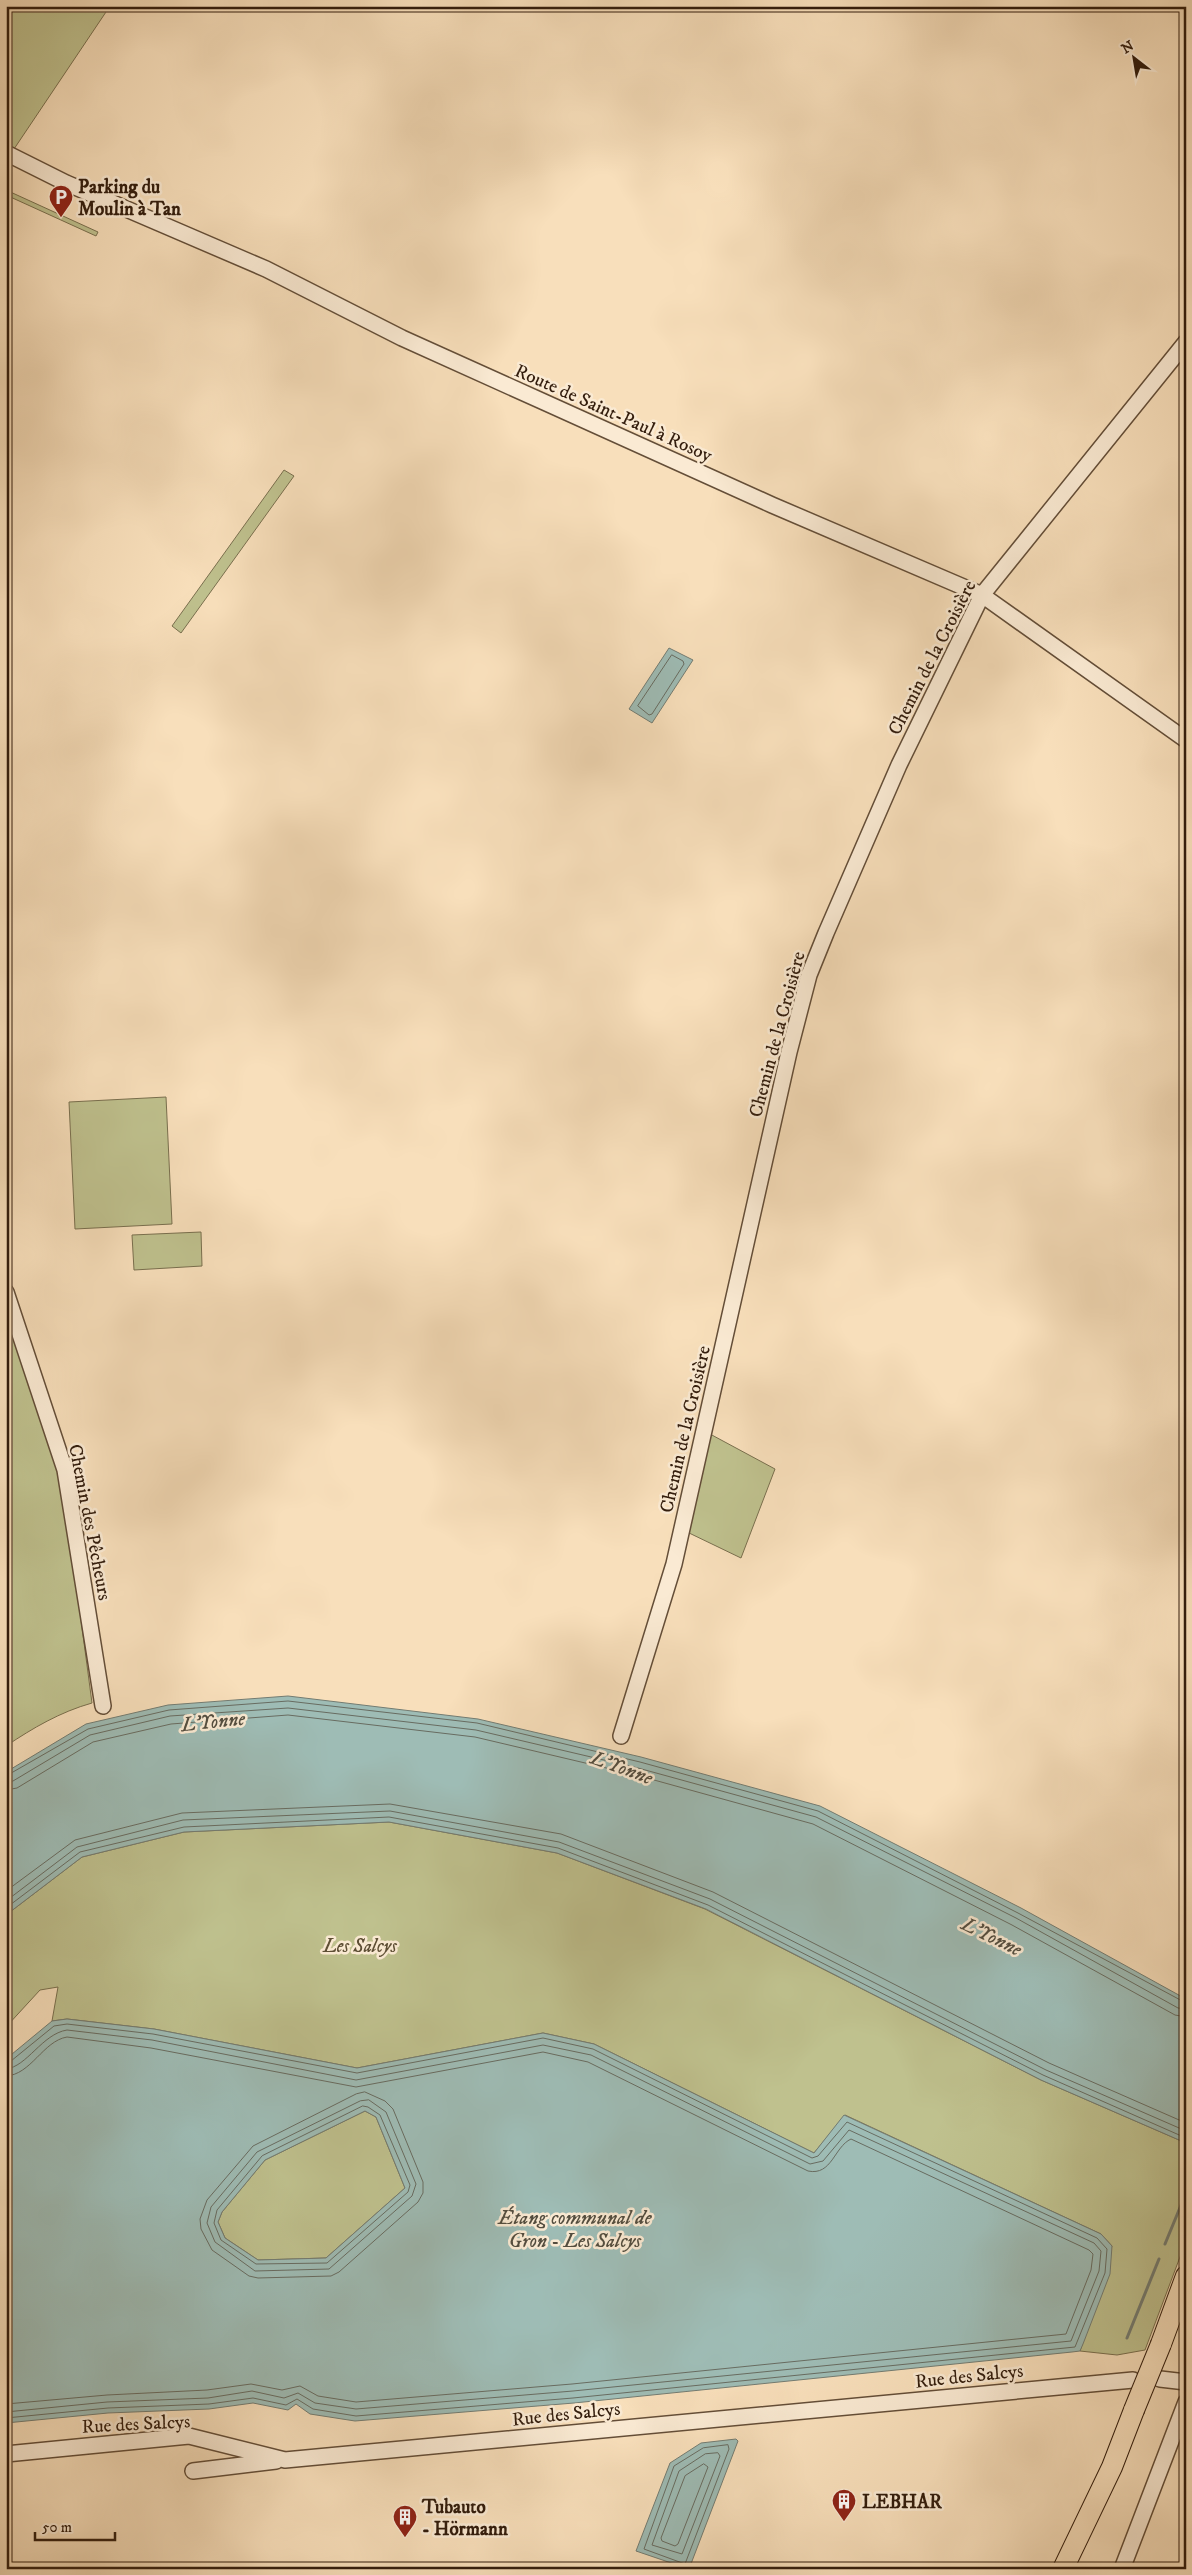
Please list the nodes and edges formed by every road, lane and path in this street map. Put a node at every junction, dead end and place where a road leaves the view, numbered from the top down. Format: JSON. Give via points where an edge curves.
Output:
{"nodes":[{"id":1,"x":6,"y":154,"type":"edge"},
{"id":2,"x":1186,"y":342,"type":"edge"},
{"id":3,"x":982,"y":595,"type":"junction"},
{"id":4,"x":1186,"y":740,"type":"edge"},
{"id":5,"x":6,"y":1292,"type":"edge"},
{"id":6,"x":103,"y":1706,"type":"dead end"},
{"id":7,"x":621,"y":1736,"type":"dead end"},
{"id":8,"x":1186,"y":2276,"type":"edge"},
{"id":9,"x":1160,"y":2378,"type":"dead end"},
{"id":10,"x":1133,"y":2380,"type":"dead end"},
{"id":11,"x":1186,"y":2382,"type":"edge"},
{"id":12,"x":1186,"y":2402,"type":"edge"},
{"id":13,"x":6,"y":2454,"type":"edge"},
{"id":14,"x":285,"y":2460,"type":"junction"},
{"id":15,"x":193,"y":2471,"type":"dead end"},
{"id":16,"x":1063,"y":2569,"type":"edge"},
{"id":17,"x":1122,"y":2569,"type":"edge"}],
"edges":[{"from":1,"to":3,"type":"street","name":"Route de Saint-Paul à Rosoy","via":[[266,270],[402,338],[772,505]]},
{"from":2,"to":3,"type":"street","name":"Chemin de la Croisière"},
{"from":3,"to":4,"type":"street","name":"Route de Saint-Paul à Rosoy"},
{"from":3,"to":7,"type":"street","name":"Chemin de la Croisière","via":[[899,765],[809,975],[674,1564]]},
{"from":5,"to":6,"type":"street","name":"Chemin des Pêcheurs","via":[[65,1470]]},
{"from":8,"to":16,"type":"main road","bridge":true,"via":[[1112,2467]]},
{"from":9,"to":11,"type":"street"},
{"from":10,"to":14,"type":"street","name":"Rue des Salcys"},
{"from":12,"to":17,"type":"street"},
{"from":13,"to":14,"type":"street","name":"Rue des Salcys","via":[[189,2436]]},
{"from":14,"to":15,"type":"street"}]}
